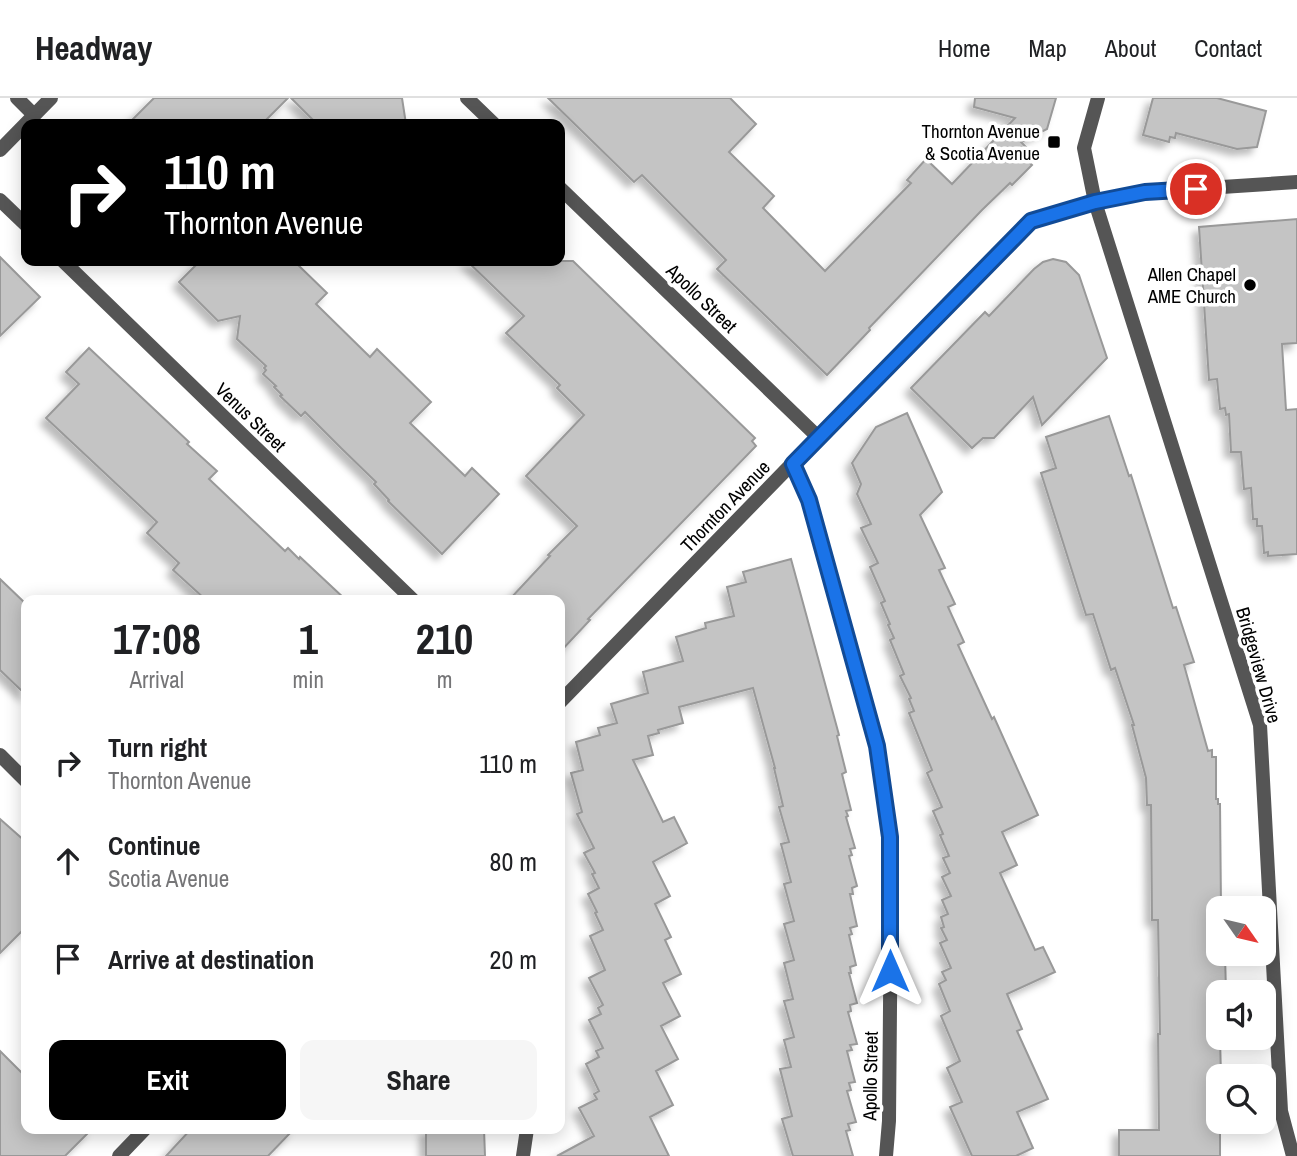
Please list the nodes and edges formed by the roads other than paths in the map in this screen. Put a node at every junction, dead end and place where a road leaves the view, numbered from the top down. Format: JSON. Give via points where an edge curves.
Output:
{"nodes":[{"id":1,"x":17,"y":98,"type":"edge"},
{"id":2,"x":51,"y":98,"type":"edge"},
{"id":3,"x":467,"y":98,"type":"edge"},
{"id":4,"x":1098,"y":98,"type":"edge"},
{"id":5,"x":34,"y":115,"type":"junction"},
{"id":6,"x":30,"y":119,"type":"edge"},
{"id":7,"x":489,"y":119,"type":"edge"},
{"id":8,"x":21,"y":128,"type":"edge"},
{"id":9,"x":0,"y":150,"type":"edge"},
{"id":10,"x":1297,"y":182,"type":"edge"},
{"id":11,"x":565,"y":193,"type":"edge"},
{"id":12,"x":0,"y":200,"type":"edge"},
{"id":13,"x":1095,"y":202,"type":"junction"},
{"id":14,"x":21,"y":220,"type":"edge"},
{"id":15,"x":68,"y":266,"type":"edge"},
{"id":16,"x":818,"y":437,"type":"junction"},
{"id":17,"x":793,"y":464,"type":"junction"},
{"id":18,"x":408,"y":595,"type":"edge"},
{"id":19,"x":565,"y":697,"type":"edge"},
{"id":20,"x":0,"y":755,"type":"edge"},
{"id":21,"x":21,"y":775,"type":"edge"},
{"id":22,"x":140,"y":1134,"type":"edge"},
{"id":23,"x":526,"y":1134,"type":"edge"},
{"id":24,"x":119,"y":1156,"type":"edge"},
{"id":25,"x":523,"y":1156,"type":"edge"},
{"id":26,"x":886,"y":1156,"type":"edge"},
{"id":27,"x":1293,"y":1156,"type":"edge"}],
"edges":[{"from":1,"to":5,"type":"street"},
{"from":2,"to":5,"type":"street"},
{"from":3,"to":7,"type":"street"},
{"from":4,"to":13,"type":"street","via":[[1084,148]]},
{"from":5,"to":6,"type":"street"},
{"from":8,"to":9,"type":"street"},
{"from":10,"to":13,"type":"street","name":"Thornton Avenue","via":[[1145,192]]},
{"from":11,"to":16,"type":"street","name":"Apollo Street"},
{"from":12,"to":14,"type":"street"},
{"from":13,"to":16,"type":"street","name":"Thornton Avenue","via":[[1031,221]]},
{"from":13,"to":27,"type":"street","name":"Bridgeview Drive","via":[[1260,725],[1281,1111]]},
{"from":15,"to":18,"type":"street","name":"Venus Street"},
{"from":16,"to":17,"type":"street","name":"Thornton Avenue"},
{"from":17,"to":19,"type":"street","name":"Thornton Avenue"},
{"from":17,"to":26,"type":"street","name":"Apollo Street","via":[[809,500],[877,746],[890,837]]},
{"from":20,"to":21,"type":"street"},
{"from":22,"to":24,"type":"street"},
{"from":23,"to":25,"type":"street"}]}
